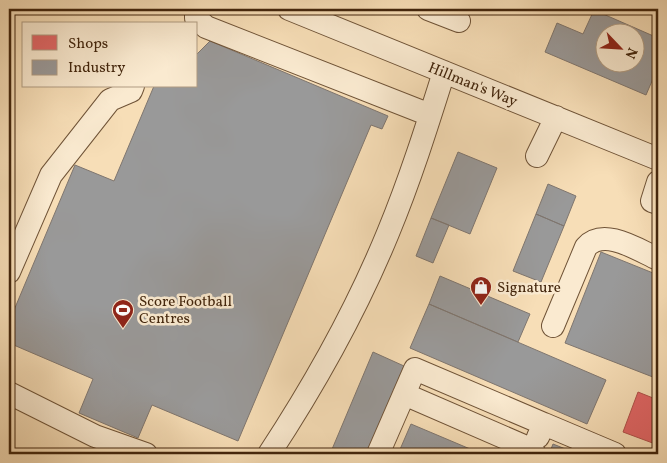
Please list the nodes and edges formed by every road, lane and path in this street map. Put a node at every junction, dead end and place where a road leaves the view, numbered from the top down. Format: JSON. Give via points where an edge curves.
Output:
{"nodes":[{"id":1,"x":288,"y":9,"type":"edge"},
{"id":2,"x":428,"y":9,"type":"edge"},
{"id":3,"x":191,"y":17,"type":"edge"},
{"id":4,"x":459,"y":21,"type":"dead end"},
{"id":5,"x":444,"y":72,"type":"junction"},
{"id":6,"x":132,"y":88,"type":"edge"},
{"id":7,"x":430,"y":115,"type":"junction"},
{"id":8,"x":556,"y":117,"type":"junction"},
{"id":9,"x":537,"y":156,"type":"dead end"},
{"id":10,"x":658,"y":159,"type":"edge"},
{"id":11,"x":658,"y":182,"type":"edge"},
{"id":12,"x":658,"y":203,"type":"edge"},
{"id":13,"x":658,"y":259,"type":"edge"},
{"id":14,"x":9,"y":272,"type":"edge"},
{"id":15,"x":552,"y":326,"type":"dead end"},
{"id":16,"x":9,"y":393,"type":"edge"},
{"id":17,"x":404,"y":394,"type":"junction"},
{"id":18,"x":544,"y":424,"type":"junction"},
{"id":19,"x":532,"y":452,"type":"edge"},
{"id":20,"x":146,"y":454,"type":"edge"},
{"id":21,"x":269,"y":454,"type":"edge"},
{"id":22,"x":378,"y":454,"type":"edge"},
{"id":23,"x":615,"y":454,"type":"edge"}],
"edges":[{"from":1,"to":5,"type":"street","name":"Hillman's Way"},
{"from":2,"to":4,"type":"street"},
{"from":3,"to":7,"type":"street","via":[[206,27]]},
{"from":5,"to":7,"type":"street"},
{"from":5,"to":8,"type":"street","name":"Hillman's Way"},
{"from":6,"to":14,"type":"street","via":[[110,100],[51,175]]},
{"from":7,"to":21,"type":"street","via":[[391,226],[355,305],[310,391]]},
{"from":8,"to":9,"type":"street"},
{"from":8,"to":10,"type":"street","name":"Hillman's Way"},
{"from":11,"to":12,"type":"street","via":[[652,201]]},
{"from":13,"to":15,"type":"street","via":[[605,238],[591,242]]},
{"from":16,"to":20,"type":"street","via":[[95,436]]},
{"from":17,"to":18,"type":"street","via":[[415,368]]},
{"from":17,"to":19,"type":"street"},
{"from":17,"to":22,"type":"street"},
{"from":18,"to":19,"type":"street"},
{"from":18,"to":23,"type":"street"}]}
